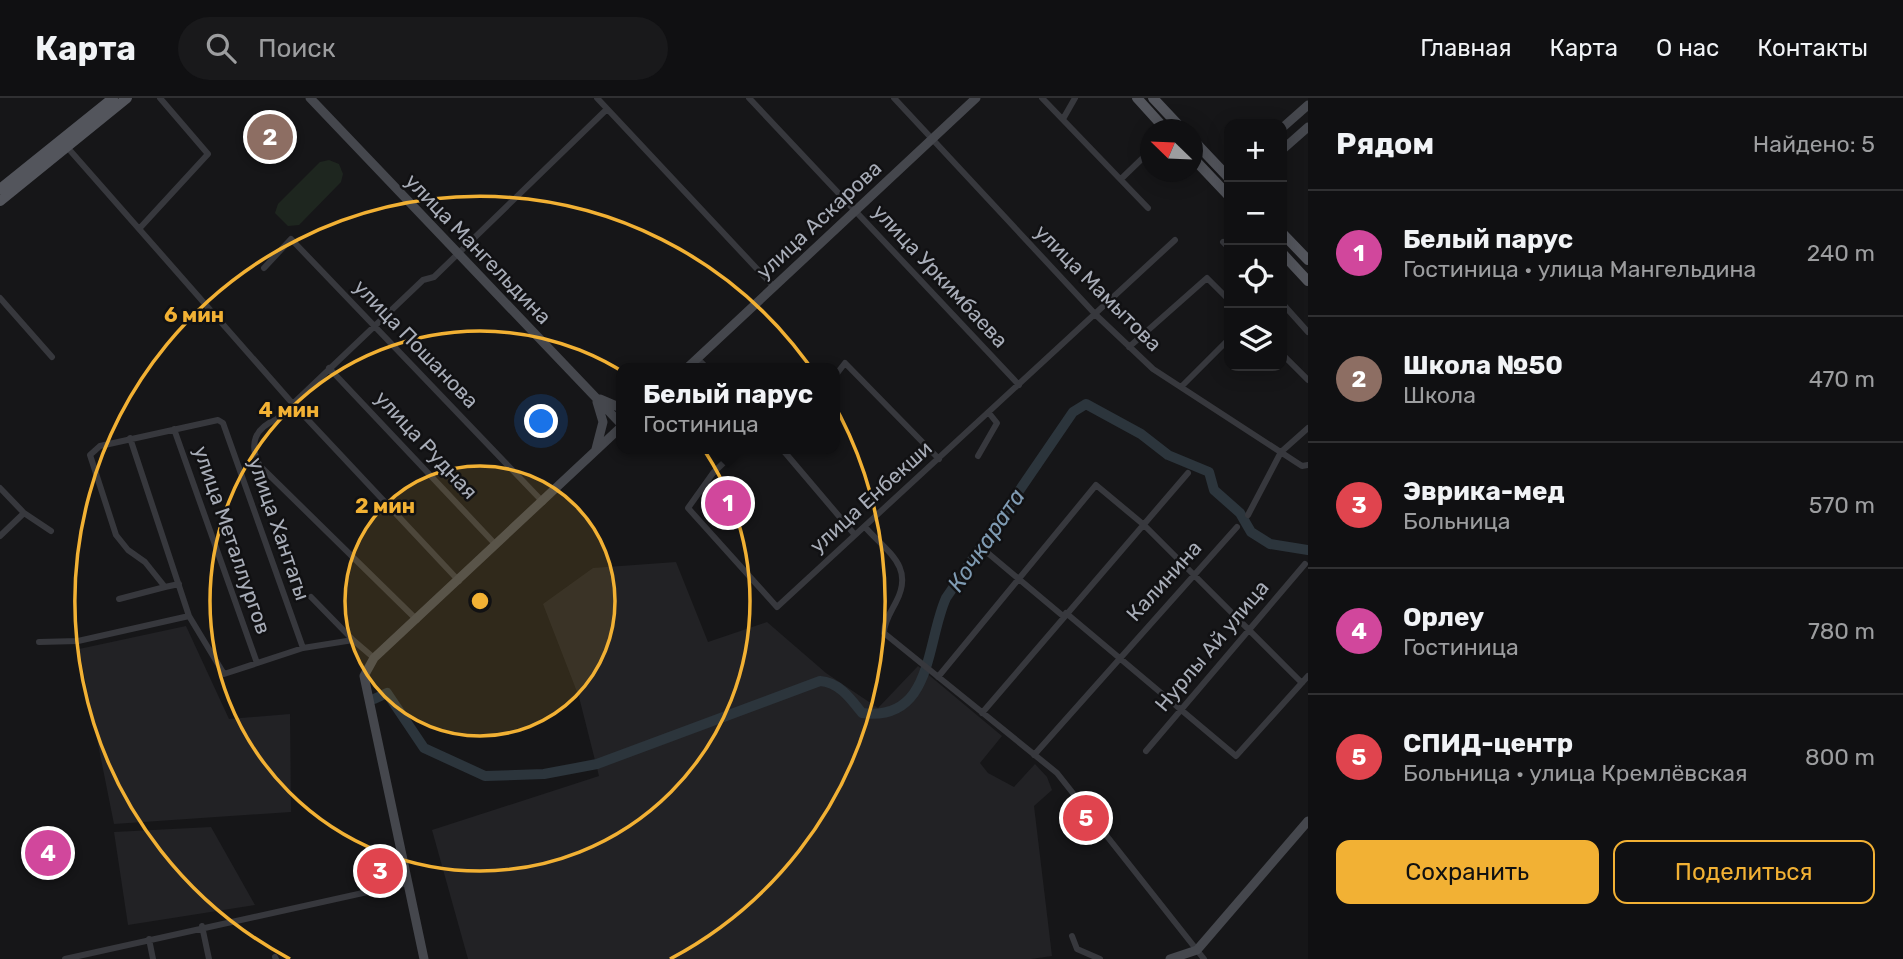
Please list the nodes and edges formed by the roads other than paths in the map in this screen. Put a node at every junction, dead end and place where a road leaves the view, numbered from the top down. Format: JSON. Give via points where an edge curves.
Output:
{"nodes":[{"id":1,"x":113,"y":98,"type":"edge"},
{"id":2,"x":127,"y":98,"type":"edge"},
{"id":3,"x":160,"y":98,"type":"edge"},
{"id":4,"x":310,"y":98,"type":"edge"},
{"id":5,"x":597,"y":98,"type":"edge"},
{"id":6,"x":749,"y":98,"type":"edge"},
{"id":7,"x":894,"y":98,"type":"edge"},
{"id":8,"x":976,"y":98,"type":"edge"},
{"id":9,"x":1042,"y":98,"type":"edge"},
{"id":10,"x":1075,"y":98,"type":"edge"},
{"id":11,"x":1137,"y":98,"type":"edge"},
{"id":12,"x":1153,"y":98,"type":"edge"},
{"id":13,"x":1308,"y":104,"type":"edge"},
{"id":14,"x":607,"y":109,"type":"junction"},
{"id":15,"x":1063,"y":119,"type":"junction"},
{"id":16,"x":1156,"y":119,"type":"edge"},
{"id":17,"x":1173,"y":119,"type":"edge"},
{"id":18,"x":1287,"y":123,"type":"edge"},
{"id":19,"x":1308,"y":127,"type":"edge"},
{"id":20,"x":932,"y":139,"type":"junction"},
{"id":21,"x":1287,"y":146,"type":"edge"},
{"id":22,"x":67,"y":147,"type":"junction"},
{"id":23,"x":1203,"y":150,"type":"edge"},
{"id":24,"x":1140,"y":161,"type":"edge"},
{"id":25,"x":1203,"y":168,"type":"edge"},
{"id":26,"x":1224,"y":171,"type":"edge"},
{"id":27,"x":1121,"y":179,"type":"junction"},
{"id":28,"x":1224,"y":180,"type":"edge"},
{"id":29,"x":1218,"y":184,"type":"junction"},
{"id":30,"x":0,"y":189,"type":"edge"},
{"id":31,"x":1224,"y":191,"type":"edge"},
{"id":32,"x":0,"y":201,"type":"edge"},
{"id":33,"x":1148,"y":208,"type":"dead end"},
{"id":34,"x":855,"y":211,"type":"junction"},
{"id":35,"x":139,"y":229,"type":"junction"},
{"id":36,"x":1287,"y":238,"type":"edge"},
{"id":37,"x":1175,"y":240,"type":"dead end"},
{"id":38,"x":1223,"y":242,"type":"dead end"},
{"id":39,"x":1226,"y":245,"type":"edge"},
{"id":40,"x":458,"y":254,"type":"junction"},
{"id":41,"x":1287,"y":258,"type":"edge"},
{"id":42,"x":1308,"y":260,"type":"edge"},
{"id":43,"x":264,"y":268,"type":"dead end"},
{"id":44,"x":1308,"y":281,"type":"edge"},
{"id":45,"x":774,"y":287,"type":"junction"},
{"id":46,"x":1224,"y":295,"type":"edge"},
{"id":47,"x":0,"y":298,"type":"edge"},
{"id":48,"x":1286,"y":308,"type":"edge"},
{"id":49,"x":1096,"y":315,"type":"junction"},
{"id":50,"x":376,"y":327,"type":"junction"},
{"id":51,"x":1308,"y":332,"type":"edge"},
{"id":52,"x":1224,"y":344,"type":"edge"},
{"id":53,"x":1129,"y":347,"type":"junction"},
{"id":54,"x":52,"y":357,"type":"dead end"},
{"id":55,"x":697,"y":358,"type":"junction"},
{"id":56,"x":1287,"y":359,"type":"edge"},
{"id":57,"x":692,"y":363,"type":"edge"},
{"id":58,"x":702,"y":363,"type":"edge"},
{"id":59,"x":329,"y":368,"type":"junction"},
{"id":60,"x":840,"y":370,"type":"edge"},
{"id":61,"x":1308,"y":380,"type":"edge"},
{"id":62,"x":1019,"y":385,"type":"junction"},
{"id":63,"x":1181,"y":387,"type":"junction"},
{"id":64,"x":595,"y":397,"type":"junction"},
{"id":65,"x":293,"y":404,"type":"junction"},
{"id":66,"x":616,"y":406,"type":"edge"},
{"id":67,"x":989,"y":412,"type":"junction"},
{"id":68,"x":616,"y":420,"type":"edge"},
{"id":69,"x":1308,"y":428,"type":"edge"},
{"id":70,"x":174,"y":429,"type":"junction"},
{"id":71,"x":616,"y":431,"type":"edge"},
{"id":72,"x":130,"y":439,"type":"junction"},
{"id":73,"x":1281,"y":452,"type":"junction"},
{"id":74,"x":594,"y":454,"type":"junction"},
{"id":75,"x":733,"y":454,"type":"edge"},
{"id":76,"x":786,"y":454,"type":"edge"},
{"id":77,"x":978,"y":456,"type":"dead end"},
{"id":78,"x":939,"y":459,"type":"junction"},
{"id":79,"x":1308,"y":465,"type":"edge"},
{"id":80,"x":1188,"y":473,"type":"dead end"},
{"id":81,"x":0,"y":488,"type":"edge"},
{"id":82,"x":543,"y":502,"type":"junction"},
{"id":83,"x":24,"y":513,"type":"junction"},
{"id":84,"x":1248,"y":515,"type":"dead end"},
{"id":85,"x":1143,"y":525,"type":"junction"},
{"id":86,"x":864,"y":527,"type":"junction"},
{"id":87,"x":1237,"y":527,"type":"dead end"},
{"id":88,"x":51,"y":531,"type":"dead end"},
{"id":89,"x":855,"y":535,"type":"junction"},
{"id":90,"x":0,"y":536,"type":"edge"},
{"id":91,"x":497,"y":545,"type":"junction"},
{"id":92,"x":989,"y":554,"type":"dead end"},
{"id":93,"x":1305,"y":564,"type":"dead end"},
{"id":94,"x":1192,"y":574,"type":"junction"},
{"id":95,"x":1020,"y":580,"type":"junction"},
{"id":96,"x":459,"y":581,"type":"junction"},
{"id":97,"x":179,"y":584,"type":"junction"},
{"id":98,"x":166,"y":587,"type":"junction"},
{"id":99,"x":312,"y":597,"type":"dead end"},
{"id":100,"x":119,"y":599,"type":"dead end"},
{"id":101,"x":1065,"y":614,"type":"junction"},
{"id":102,"x":189,"y":616,"type":"junction"},
{"id":103,"x":417,"y":620,"type":"junction"},
{"id":104,"x":1250,"y":628,"type":"junction"},
{"id":105,"x":353,"y":640,"type":"junction"},
{"id":106,"x":39,"y":642,"type":"dead end"},
{"id":107,"x":303,"y":648,"type":"junction"},
{"id":108,"x":374,"y":658,"type":"junction"},
{"id":109,"x":1118,"y":658,"type":"junction"},
{"id":110,"x":257,"y":663,"type":"junction"},
{"id":111,"x":1308,"y":676,"type":"edge"},
{"id":112,"x":938,"y":677,"type":"junction"},
{"id":113,"x":1302,"y":683,"type":"junction"},
{"id":114,"x":1181,"y":710,"type":"junction"},
{"id":115,"x":982,"y":713,"type":"junction"},
{"id":116,"x":1146,"y":751,"type":"dead end"},
{"id":117,"x":1034,"y":755,"type":"junction"},
{"id":118,"x":1308,"y":821,"type":"edge"},
{"id":119,"x":408,"y":883,"type":"junction"},
{"id":120,"x":202,"y":926,"type":"junction"},
{"id":121,"x":1072,"y":936,"type":"dead end"},
{"id":122,"x":149,"y":939,"type":"junction"},
{"id":123,"x":107,"y":949,"type":"junction"},
{"id":124,"x":1197,"y":950,"type":"junction"},
{"id":125,"x":65,"y":959,"type":"edge"},
{"id":126,"x":109,"y":959,"type":"edge"},
{"id":127,"x":153,"y":959,"type":"edge"},
{"id":128,"x":209,"y":959,"type":"edge"},
{"id":129,"x":424,"y":959,"type":"edge"},
{"id":130,"x":1100,"y":959,"type":"edge"},
{"id":131,"x":1170,"y":959,"type":"edge"},
{"id":132,"x":1204,"y":959,"type":"edge"}],
"edges":[{"from":1,"to":30,"type":"main road"},
{"from":2,"to":22,"type":"main road"},
{"from":3,"to":35,"type":"street","via":[[208,154]]},
{"from":4,"to":40,"type":"main road","name":"улица Мангельдина"},
{"from":5,"to":14,"type":"street"},
{"from":6,"to":34,"type":"street","name":"улица Уркимбаева"},
{"from":7,"to":20,"type":"street","name":"улица Мамытова"},
{"from":8,"to":20,"type":"main road","name":"улица Аскарова"},
{"from":9,"to":15,"type":"street"},
{"from":10,"to":15,"type":"street"},
{"from":11,"to":16,"type":"main road"},
{"from":12,"to":17,"type":"main road"},
{"from":13,"to":18,"type":"main road"},
{"from":14,"to":40,"type":"street"},
{"from":14,"to":45,"type":"street"},
{"from":15,"to":27,"type":"street"},
{"from":19,"to":21,"type":"main road"},
{"from":20,"to":34,"type":"main road","name":"улица Аскарова"},
{"from":20,"to":49,"type":"street","name":"улица Мамытова"},
{"from":22,"to":32,"type":"main road"},
{"from":22,"to":35,"type":"street"},
{"from":23,"to":26,"type":"main road"},
{"from":24,"to":27,"type":"street"},
{"from":25,"to":29,"type":"main road"},
{"from":27,"to":33,"type":"street"},
{"from":28,"to":29,"type":"main road"},
{"from":29,"to":31,"type":"main road"},
{"from":34,"to":45,"type":"main road","name":"улица Аскарова"},
{"from":34,"to":62,"type":"street","name":"улица Уркимбаева"},
{"from":35,"to":65,"type":"street"},
{"from":36,"to":42,"type":"main road"},
{"from":37,"to":49,"type":"street","name":"улица Енбекши"},
{"from":38,"to":39,"type":"street"},
{"from":40,"to":50,"type":"street","via":[[434,277],[423,280]]},
{"from":40,"to":64,"type":"main road","name":"улица Мангельдина"},
{"from":41,"to":44,"type":"main road"},
{"from":43,"to":50,"type":"street","name":"улица Пошанова","via":[[291,239]]},
{"from":45,"to":55,"type":"main road","name":"улица Аскарова"},
{"from":46,"to":53,"type":"street","via":[[1208,278]]},
{"from":47,"to":54,"type":"street"},
{"from":48,"to":51,"type":"street"},
{"from":49,"to":53,"type":"street","name":"улица Мамытова"},
{"from":49,"to":62,"type":"street","name":"улица Енбекши"},
{"from":50,"to":59,"type":"street"},
{"from":50,"to":82,"type":"street","name":"улица Пошанова"},
{"from":52,"to":63,"type":"street"},
{"from":53,"to":63,"type":"street","name":"улица Мамытова"},
{"from":55,"to":57,"type":"main road","name":"улица Аскарова"},
{"from":55,"to":58,"type":"street"},
{"from":56,"to":61,"type":"street"},
{"from":59,"to":65,"type":"street"},
{"from":59,"to":91,"type":"street","name":"улица Рудная"},
{"from":60,"to":78,"type":"street","via":[[845,363]]},
{"from":62,"to":67,"type":"street","name":"улица Енбекши"},
{"from":63,"to":73,"type":"street","name":"улица Мамытова"},
{"from":64,"to":66,"type":"main road"},
{"from":64,"to":68,"type":"main road","name":"улица Мангельдина"},
{"from":64,"to":74,"type":"main road","via":[[603,422]]},
{"from":65,"to":96,"type":"street"},
{"from":65,"to":103,"type":"street","via":[[254,438],[260,466]]},
{"from":67,"to":77,"type":"street","via":[[997,423]]},
{"from":67,"to":78,"type":"street","name":"улица Енбекши"},
{"from":69,"to":73,"type":"street"},
{"from":70,"to":72,"type":"street"},
{"from":70,"to":107,"type":"street","name":"улица Хантагы","via":[[221,421]]},
{"from":70,"to":110,"type":"street","name":"улица Металлургов"},
{"from":71,"to":74,"type":"main road"},
{"from":72,"to":97,"type":"street"},
{"from":72,"to":98,"type":"street","via":[[100,446],[90,455],[116,535]]},
{"from":73,"to":79,"type":"street","name":"улица Мамытова","via":[[1302,466]]},
{"from":73,"to":84,"type":"street"},
{"from":74,"to":82,"type":"main road"},
{"from":75,"to":89,"type":"street","name":"улица Енбекши","via":[[688,508],[776,607]]},
{"from":76,"to":89,"type":"street"},
{"from":78,"to":86,"type":"street","name":"улица Енбекши"},
{"from":80,"to":85,"type":"street"},
{"from":81,"to":83,"type":"street"},
{"from":82,"to":91,"type":"main road"},
{"from":83,"to":88,"type":"street"},
{"from":83,"to":90,"type":"street"},
{"from":85,"to":94,"type":"street"},
{"from":85,"to":95,"type":"street","via":[[1096,485]]},
{"from":85,"to":101,"type":"street"},
{"from":86,"to":89,"type":"street","name":"улица Енбекши"},
{"from":86,"to":112,"type":"street","via":[[904,576],[884,633]]},
{"from":87,"to":94,"type":"street","name":"Калинина"},
{"from":91,"to":96,"type":"main road"},
{"from":92,"to":95,"type":"street"},
{"from":93,"to":104,"type":"street","name":"Нурлы Ай улица"},
{"from":94,"to":104,"type":"street"},
{"from":94,"to":109,"type":"street","name":"Калинина"},
{"from":95,"to":101,"type":"street"},
{"from":95,"to":112,"type":"street"},
{"from":96,"to":103,"type":"main road"},
{"from":97,"to":98,"type":"street"},
{"from":97,"to":102,"type":"street"},
{"from":98,"to":100,"type":"street"},
{"from":99,"to":105,"type":"street"},
{"from":101,"to":109,"type":"street"},
{"from":101,"to":115,"type":"street"},
{"from":102,"to":106,"type":"street","via":[[78,641]]},
{"from":102,"to":110,"type":"street","via":[[224,674]]},
{"from":103,"to":108,"type":"main road"},
{"from":104,"to":113,"type":"street"},
{"from":104,"to":114,"type":"street","name":"Нурлы Ай улица"},
{"from":105,"to":107,"type":"street"},
{"from":105,"to":108,"type":"street"},
{"from":107,"to":110,"type":"street"},
{"from":108,"to":119,"type":"main road","via":[[364,676],[366,694]]},
{"from":109,"to":114,"type":"street"},
{"from":109,"to":117,"type":"street","name":"Калинина"},
{"from":111,"to":113,"type":"street"},
{"from":112,"to":115,"type":"street"},
{"from":113,"to":114,"type":"street","via":[[1236,756]]},
{"from":114,"to":116,"type":"street","name":"Нурлы Ай улица"},
{"from":115,"to":117,"type":"street"},
{"from":117,"to":124,"type":"street","via":[[1057,773]]},
{"from":118,"to":124,"type":"main road"},
{"from":119,"to":120,"type":"street"},
{"from":119,"to":129,"type":"main road"},
{"from":120,"to":122,"type":"street"},
{"from":120,"to":128,"type":"street"},
{"from":121,"to":130,"type":"street","via":[[1077,949]]},
{"from":122,"to":123,"type":"street"},
{"from":122,"to":127,"type":"street"},
{"from":123,"to":125,"type":"street"},
{"from":123,"to":126,"type":"street"},
{"from":124,"to":131,"type":"main road"},
{"from":124,"to":132,"type":"street"}]}
